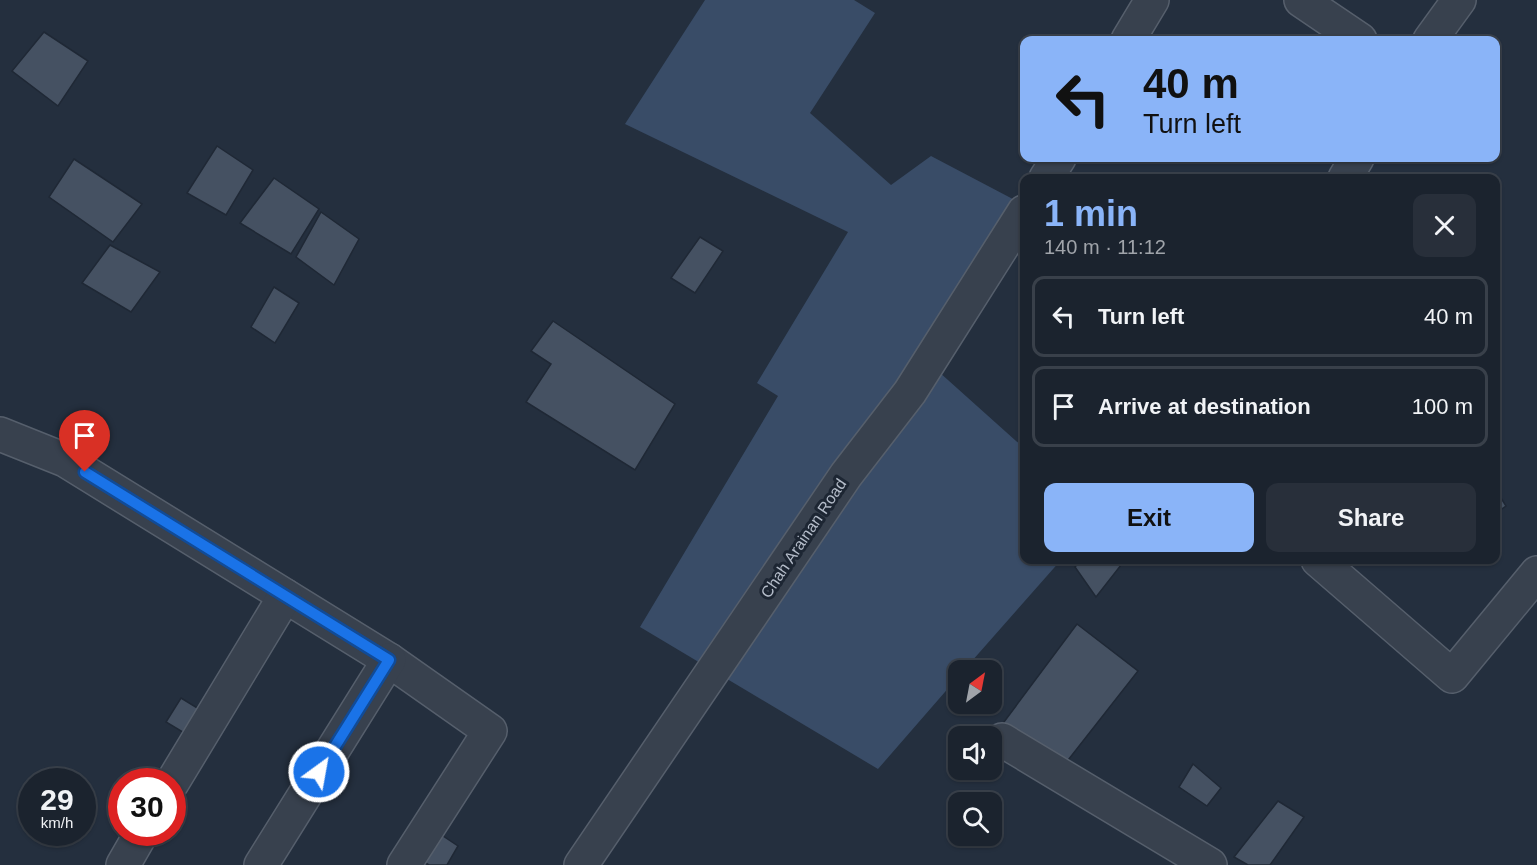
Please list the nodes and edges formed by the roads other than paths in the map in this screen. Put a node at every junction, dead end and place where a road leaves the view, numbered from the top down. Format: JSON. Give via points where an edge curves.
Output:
{"nodes":[{"id":1,"x":1152,"y":0,"type":"edge"},
{"id":2,"x":1301,"y":0,"type":"edge"},
{"id":3,"x":1459,"y":0,"type":"edge"},
{"id":4,"x":1130,"y":36,"type":"edge"},
{"id":5,"x":1354,"y":36,"type":"edge"},
{"id":6,"x":1433,"y":36,"type":"edge"},
{"id":7,"x":1020,"y":218,"type":"edge"},
{"id":8,"x":0,"y":434,"type":"edge"},
{"id":9,"x":1323,"y":564,"type":"edge"},
{"id":10,"x":1537,"y":573,"type":"edge"},
{"id":11,"x":285,"y":596,"type":"junction"},
{"id":12,"x":389,"y":660,"type":"junction"},
{"id":13,"x":1002,"y":740,"type":"dead end"},
{"id":14,"x":181,"y":768,"type":"edge"},
{"id":15,"x":134,"y":846,"type":"edge"},
{"id":16,"x":123,"y":865,"type":"edge"},
{"id":17,"x":261,"y":865,"type":"edge"},
{"id":18,"x":404,"y":865,"type":"edge"},
{"id":19,"x":580,"y":865,"type":"edge"},
{"id":20,"x":1210,"y":865,"type":"edge"}],
"edges":[{"from":1,"to":4,"type":"street"},
{"from":2,"to":5,"type":"street"},
{"from":3,"to":6,"type":"street"},
{"from":7,"to":19,"type":"street","name":"Chah Arainan Road","via":[[910,392],[846,475]]},
{"from":8,"to":11,"type":"street","via":[[65,460]]},
{"from":9,"to":10,"type":"street","via":[[1452,676]]},
{"from":11,"to":12,"type":"street"},
{"from":11,"to":14,"type":"street"},
{"from":12,"to":17,"type":"street"},
{"from":12,"to":18,"type":"street","via":[[490,731]]},
{"from":13,"to":20,"type":"street"},
{"from":15,"to":16,"type":"street"}]}
